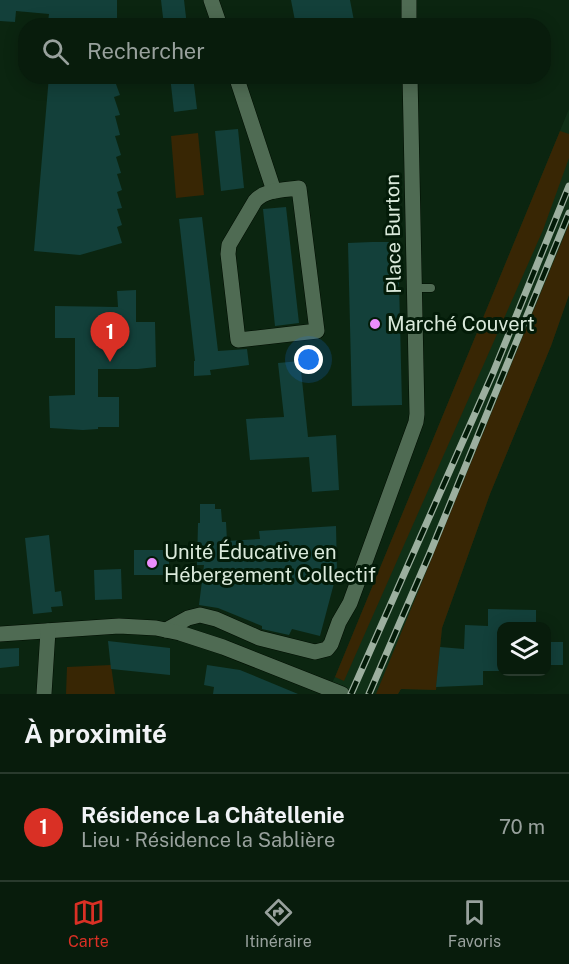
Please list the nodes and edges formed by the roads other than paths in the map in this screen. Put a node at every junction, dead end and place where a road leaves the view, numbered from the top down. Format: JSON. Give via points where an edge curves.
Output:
{"nodes":[{"id":1,"x":211,"y":0,"type":"edge"},
{"id":2,"x":409,"y":0,"type":"edge"},
{"id":3,"x":217,"y":18,"type":"edge"},
{"id":4,"x":409,"y":18,"type":"edge"},
{"id":5,"x":239,"y":84,"type":"edge"},
{"id":6,"x":410,"y":84,"type":"edge"},
{"id":7,"x":273,"y":191,"type":"junction"},
{"id":8,"x":415,"y":288,"type":"junction"},
{"id":9,"x":431,"y":288,"type":"dead end"},
{"id":10,"x":166,"y":630,"type":"junction"},
{"id":11,"x":48,"y":631,"type":"junction"},
{"id":12,"x":0,"y":633,"type":"edge"},
{"id":13,"x":338,"y":693,"type":"edge"},
{"id":14,"x":44,"y":694,"type":"edge"}],
"edges":[{"from":1,"to":3,"type":"street"},
{"from":2,"to":4,"type":"street"},
{"from":5,"to":7,"type":"street"},
{"from":6,"to":8,"type":"street","name":"Place Burton"},
{"from":7,"to":7,"type":"street","via":[[255,201],[229,246],[238,340],[317,332],[299,188]]},
{"from":8,"to":9,"type":"lane"},
{"from":8,"to":10,"type":"street","name":"Place Burton","via":[[416,422],[350,603],[331,644],[315,652],[258,638],[200,615]]},
{"from":10,"to":11,"type":"street","via":[[132,626]]},
{"from":10,"to":13,"type":"street","via":[[223,647]]},
{"from":11,"to":12,"type":"street"},
{"from":11,"to":14,"type":"street"}]}
